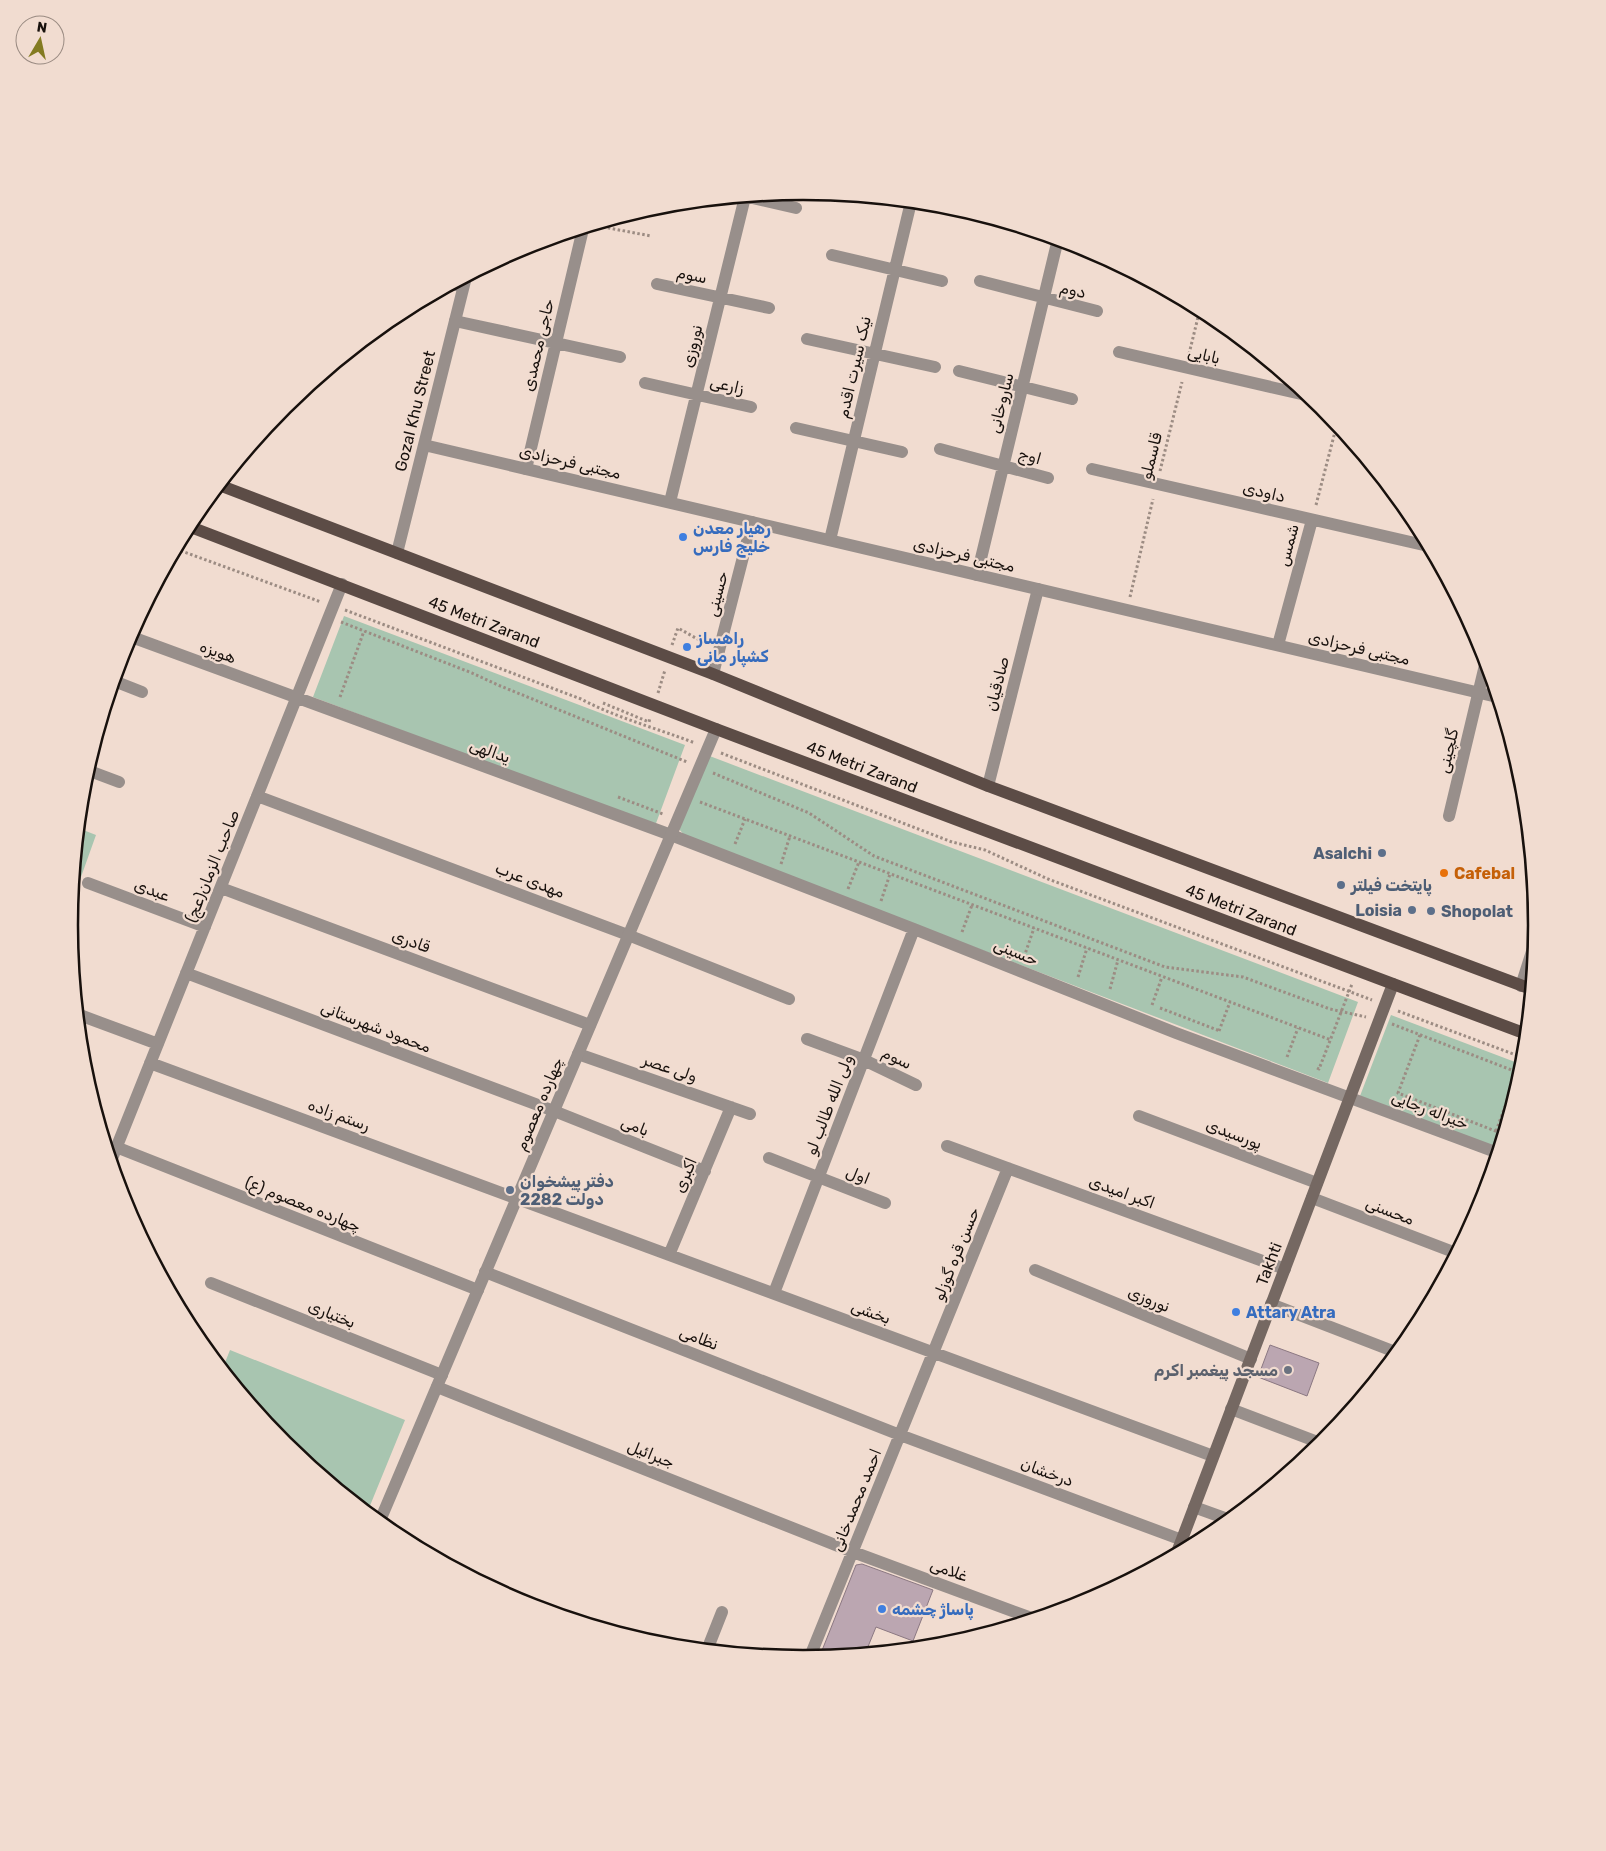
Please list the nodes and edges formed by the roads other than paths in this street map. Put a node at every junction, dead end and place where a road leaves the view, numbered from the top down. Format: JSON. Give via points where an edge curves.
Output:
{"nodes":[{"id":1,"x":767,"y":202,"type":"edge"},
{"id":2,"x":744,"y":203,"type":"edge"},
{"id":3,"x":796,"y":208,"type":"dead end"},
{"id":4,"x":910,"y":208,"type":"edge"},
{"id":5,"x":581,"y":235,"type":"edge"},
{"id":6,"x":1056,"y":246,"type":"edge"},
{"id":7,"x":832,"y":255,"type":"dead end"},
{"id":8,"x":894,"y":270,"type":"junction"},
{"id":9,"x":942,"y":281,"type":"dead end"},
{"id":10,"x":980,"y":281,"type":"dead end"},
{"id":11,"x":657,"y":284,"type":"dead end"},
{"id":12,"x":460,"y":286,"type":"edge"},
{"id":13,"x":720,"y":297,"type":"junction"},
{"id":14,"x":1043,"y":299,"type":"junction"},
{"id":15,"x":769,"y":308,"type":"dead end"},
{"id":16,"x":1097,"y":312,"type":"dead end"},
{"id":17,"x":455,"y":321,"type":"junction"},
{"id":18,"x":807,"y":339,"type":"dead end"},
{"id":19,"x":555,"y":344,"type":"junction"},
{"id":20,"x":1119,"y":352,"type":"dead end"},
{"id":21,"x":874,"y":353,"type":"junction"},
{"id":22,"x":620,"y":358,"type":"dead end"},
{"id":23,"x":935,"y":367,"type":"dead end"},
{"id":24,"x":959,"y":371,"type":"dead end"},
{"id":25,"x":645,"y":383,"type":"dead end"},
{"id":26,"x":1022,"y":387,"type":"junction"},
{"id":27,"x":1295,"y":392,"type":"edge"},
{"id":28,"x":696,"y":395,"type":"junction"},
{"id":29,"x":1072,"y":399,"type":"dead end"},
{"id":30,"x":751,"y":407,"type":"dead end"},
{"id":31,"x":796,"y":428,"type":"dead end"},
{"id":32,"x":853,"y":441,"type":"junction"},
{"id":33,"x":424,"y":444,"type":"junction"},
{"id":34,"x":940,"y":449,"type":"dead end"},
{"id":35,"x":902,"y":452,"type":"dead end"},
{"id":36,"x":1003,"y":465,"type":"junction"},
{"id":37,"x":526,"y":469,"type":"junction"},
{"id":38,"x":1092,"y":470,"type":"dead end"},
{"id":39,"x":1048,"y":478,"type":"dead end"},
{"id":40,"x":225,"y":487,"type":"edge"},
{"id":41,"x":670,"y":502,"type":"junction"},
{"id":42,"x":1312,"y":520,"type":"junction"},
{"id":43,"x":752,"y":522,"type":"junction"},
{"id":44,"x":196,"y":529,"type":"edge"},
{"id":45,"x":830,"y":540,"type":"junction"},
{"id":46,"x":1419,"y":544,"type":"edge"},
{"id":47,"x":397,"y":553,"type":"junction"},
{"id":48,"x":977,"y":575,"type":"junction"},
{"id":49,"x":342,"y":584,"type":"junction"},
{"id":50,"x":1038,"y":589,"type":"junction"},
{"id":51,"x":137,"y":639,"type":"edge"},
{"id":52,"x":1278,"y":645,"type":"junction"},
{"id":53,"x":1483,"y":673,"type":"edge"},
{"id":54,"x":713,"y":674,"type":"junction"},
{"id":55,"x":119,"y":683,"type":"edge"},
{"id":56,"x":142,"y":692,"type":"dead end"},
{"id":57,"x":1478,"y":692,"type":"junction"},
{"id":58,"x":1491,"y":695,"type":"edge"},
{"id":59,"x":297,"y":698,"type":"junction"},
{"id":60,"x":716,"y":728,"type":"junction"},
{"id":61,"x":94,"y":773,"type":"edge"},
{"id":62,"x":119,"y":782,"type":"dead end"},
{"id":63,"x":988,"y":786,"type":"junction"},
{"id":64,"x":258,"y":796,"type":"junction"},
{"id":65,"x":1450,"y":816,"type":"dead end"},
{"id":66,"x":671,"y":835,"type":"junction"},
{"id":67,"x":88,"y":883,"type":"dead end"},
{"id":68,"x":221,"y":888,"type":"junction"},
{"id":69,"x":205,"y":926,"type":"junction"},
{"id":70,"x":914,"y":929,"type":"junction"},
{"id":71,"x":628,"y":935,"type":"junction"},
{"id":72,"x":186,"y":973,"type":"junction"},
{"id":73,"x":1393,"y":984,"type":"junction"},
{"id":74,"x":1526,"y":988,"type":"edge"},
{"id":75,"x":789,"y":999,"type":"dead end"},
{"id":76,"x":84,"y":1016,"type":"edge"},
{"id":77,"x":590,"y":1025,"type":"junction"},
{"id":78,"x":1520,"y":1032,"type":"edge"},
{"id":79,"x":806,"y":1039,"type":"dead end"},
{"id":80,"x":158,"y":1044,"type":"junction"},
{"id":81,"x":578,"y":1054,"type":"junction"},
{"id":82,"x":864,"y":1060,"type":"junction"},
{"id":83,"x":150,"y":1063,"type":"junction"},
{"id":84,"x":916,"y":1086,"type":"dead end"},
{"id":85,"x":1350,"y":1097,"type":"junction"},
{"id":86,"x":731,"y":1107,"type":"junction"},
{"id":87,"x":554,"y":1111,"type":"junction"},
{"id":88,"x":750,"y":1114,"type":"dead end"},
{"id":89,"x":1140,"y":1116,"type":"dead end"},
{"id":90,"x":947,"y":1146,"type":"dead end"},
{"id":91,"x":113,"y":1151,"type":"edge"},
{"id":92,"x":1492,"y":1151,"type":"edge"},
{"id":93,"x":115,"y":1155,"type":"edge"},
{"id":94,"x":769,"y":1158,"type":"dead end"},
{"id":95,"x":1008,"y":1168,"type":"junction"},
{"id":96,"x":705,"y":1171,"type":"junction"},
{"id":97,"x":819,"y":1177,"type":"junction"},
{"id":98,"x":1317,"y":1183,"type":"junction"},
{"id":99,"x":517,"y":1198,"type":"junction"},
{"id":100,"x":1312,"y":1198,"type":"junction"},
{"id":101,"x":885,"y":1204,"type":"dead end"},
{"id":102,"x":1451,"y":1251,"type":"edge"},
{"id":103,"x":669,"y":1254,"type":"junction"},
{"id":104,"x":1285,"y":1269,"type":"junction"},
{"id":105,"x":1036,"y":1270,"type":"dead end"},
{"id":106,"x":485,"y":1272,"type":"junction"},
{"id":107,"x":211,"y":1283,"type":"dead end"},
{"id":108,"x":478,"y":1290,"type":"junction"},
{"id":109,"x":774,"y":1293,"type":"junction"},
{"id":110,"x":1271,"y":1304,"type":"junction"},
{"id":111,"x":1391,"y":1350,"type":"edge"},
{"id":112,"x":934,"y":1352,"type":"junction"},
{"id":113,"x":1250,"y":1359,"type":"junction"},
{"id":114,"x":442,"y":1375,"type":"junction"},
{"id":115,"x":437,"y":1387,"type":"junction"},
{"id":116,"x":1231,"y":1409,"type":"junction"},
{"id":117,"x":900,"y":1434,"type":"junction"},
{"id":118,"x":1314,"y":1441,"type":"edge"},
{"id":119,"x":1214,"y":1456,"type":"junction"},
{"id":120,"x":1194,"y":1507,"type":"junction"},
{"id":121,"x":382,"y":1516,"type":"edge"},
{"id":122,"x":1222,"y":1517,"type":"edge"},
{"id":123,"x":1182,"y":1540,"type":"junction"},
{"id":124,"x":1180,"y":1545,"type":"edge"},
{"id":125,"x":853,"y":1552,"type":"junction"},
{"id":126,"x":722,"y":1612,"type":"dead end"},
{"id":127,"x":1025,"y":1616,"type":"edge"},
{"id":128,"x":709,"y":1645,"type":"edge"},
{"id":129,"x":812,"y":1651,"type":"edge"}],
"edges":[{"from":1,"to":3,"type":"street"},
{"from":2,"to":13,"type":"street","name":"نوروزی"},
{"from":4,"to":8,"type":"street","name":"نیک سیرت اقدم"},
{"from":5,"to":19,"type":"street","name":"حاجی محمدی"},
{"from":6,"to":14,"type":"street","name":"ساروخانی"},
{"from":7,"to":8,"type":"street"},
{"from":8,"to":9,"type":"street"},
{"from":8,"to":21,"type":"street","name":"نیک سیرت اقدم"},
{"from":10,"to":14,"type":"street","name":"دوم"},
{"from":11,"to":13,"type":"street","name":"سوم"},
{"from":12,"to":17,"type":"street","name":"Gozal Khu Street"},
{"from":13,"to":15,"type":"street","name":"سوم"},
{"from":13,"to":28,"type":"street","name":"نوروزی"},
{"from":14,"to":16,"type":"street","name":"دوم"},
{"from":14,"to":26,"type":"street","name":"ساروخانی"},
{"from":17,"to":19,"type":"street"},
{"from":17,"to":33,"type":"street","name":"Gozal Khu Street"},
{"from":18,"to":21,"type":"street"},
{"from":19,"to":22,"type":"street"},
{"from":19,"to":37,"type":"street","name":"حاجی محمدی"},
{"from":20,"to":27,"type":"street","name":"بابایی"},
{"from":21,"to":23,"type":"street"},
{"from":21,"to":32,"type":"street","name":"نیک سیرت اقدم"},
{"from":24,"to":26,"type":"street"},
{"from":25,"to":28,"type":"street","name":"زارعی"},
{"from":26,"to":29,"type":"street"},
{"from":26,"to":36,"type":"street","name":"ساروخانی"},
{"from":28,"to":30,"type":"street","name":"زارعی"},
{"from":28,"to":41,"type":"street","name":"نوروزی"},
{"from":31,"to":32,"type":"street"},
{"from":32,"to":35,"type":"street"},
{"from":32,"to":45,"type":"street","name":"نیک سیرت اقدم"},
{"from":33,"to":37,"type":"street","name":"مجتبی فرحزادی"},
{"from":33,"to":47,"type":"street","name":"Gozal Khu Street"},
{"from":34,"to":36,"type":"street","name":"اوج"},
{"from":36,"to":39,"type":"street","name":"اوج"},
{"from":36,"to":48,"type":"street","name":"ساروخانی"},
{"from":37,"to":41,"type":"street","name":"مجتبی فرحزادی"},
{"from":38,"to":42,"type":"street","name":"داودی"},
{"from":40,"to":47,"type":"main road","name":"45 Metri Zarand"},
{"from":41,"to":43,"type":"street","name":"مجتبی فرحزادی"},
{"from":42,"to":46,"type":"street","name":"داودی"},
{"from":42,"to":52,"type":"street","name":"شمس"},
{"from":43,"to":45,"type":"street","name":"مجتبی فرحزادی"},
{"from":43,"to":54,"type":"street","name":"حسینی"},
{"from":44,"to":49,"type":"main road","name":"45 Metri Zarand"},
{"from":45,"to":48,"type":"street","name":"مجتبی فرحزادی"},
{"from":47,"to":54,"type":"main road","name":"45 Metri Zarand"},
{"from":48,"to":50,"type":"street","name":"مجتبی فرحزادی"},
{"from":49,"to":59,"type":"street","name":"صاحب الزمان(عج)","via":[[338,608]]},
{"from":49,"to":60,"type":"main road","name":"45 Metri Zarand"},
{"from":50,"to":52,"type":"street","name":"مجتبی فرحزادی"},
{"from":50,"to":63,"type":"street","name":"صادقیان"},
{"from":51,"to":59,"type":"street","name":"هویزه"},
{"from":52,"to":57,"type":"street","name":"مجتبی فرحزادی"},
{"from":53,"to":57,"type":"street","name":"گلچینی"},
{"from":54,"to":63,"type":"main road","name":"45 Metri Zarand"},
{"from":55,"to":56,"type":"street"},
{"from":57,"to":58,"type":"street","name":"مجتبی فرحزادی"},
{"from":57,"to":65,"type":"street","name":"گلچینی"},
{"from":59,"to":64,"type":"street","name":"صاحب الزمان(عج)"},
{"from":59,"to":66,"type":"street","name":"یدالهی"},
{"from":60,"to":66,"type":"street","name":"چهارده معصوم"},
{"from":60,"to":73,"type":"main road","name":"45 Metri Zarand"},
{"from":61,"to":62,"type":"street"},
{"from":63,"to":74,"type":"main road","name":"45 Metri Zarand"},
{"from":64,"to":68,"type":"street","name":"صاحب الزمان(عج)"},
{"from":64,"to":71,"type":"street","name":"مهدی عرب"},
{"from":66,"to":70,"type":"street","name":"حسینی"},
{"from":66,"to":71,"type":"street","name":"چهارده معصوم"},
{"from":67,"to":69,"type":"street","name":"عبدی"},
{"from":68,"to":69,"type":"street","name":"صاحب الزمان(عج)"},
{"from":68,"to":77,"type":"street","name":"قادری"},
{"from":69,"to":72,"type":"street","name":"صاحب الزمان(عج)"},
{"from":70,"to":82,"type":"street","name":"ولی الله طالب لو"},
{"from":70,"to":85,"type":"street","name":"حسینی","via":[[1167,1030]]},
{"from":71,"to":75,"type":"street","name":"مهدی عرب"},
{"from":71,"to":77,"type":"street","name":"چهارده معصوم"},
{"from":72,"to":80,"type":"street","name":"صاحب الزمان(عج)"},
{"from":72,"to":87,"type":"street","name":"محمود شهرستانی"},
{"from":73,"to":78,"type":"main road","name":"45 Metri Zarand"},
{"from":73,"to":85,"type":"main road","name":"Takhti"},
{"from":76,"to":80,"type":"street"},
{"from":77,"to":81,"type":"street","name":"چهارده معصوم"},
{"from":79,"to":82,"type":"street","name":"سوم"},
{"from":80,"to":83,"type":"street","name":"صاحب الزمان(عج)"},
{"from":81,"to":86,"type":"street","name":"ولی عصر"},
{"from":81,"to":87,"type":"street","name":"چهارده معصوم"},
{"from":82,"to":84,"type":"street","name":"سوم"},
{"from":82,"to":97,"type":"street","name":"ولی الله طالب لو"},
{"from":83,"to":91,"type":"street","name":"صاحب الزمان(عج)"},
{"from":83,"to":99,"type":"street","name":"رستم زاده"},
{"from":85,"to":92,"type":"street","name":"خیراله رجایی"},
{"from":85,"to":98,"type":"main road","name":"Takhti"},
{"from":86,"to":88,"type":"street","name":"ولی عصر"},
{"from":86,"to":96,"type":"street","name":"اکبری"},
{"from":87,"to":96,"type":"street","name":"بامی"},
{"from":87,"to":99,"type":"street","name":"چهارده معصوم"},
{"from":89,"to":98,"type":"street","name":"پورسیدی"},
{"from":90,"to":95,"type":"street","name":"اکبر امیدی"},
{"from":93,"to":108,"type":"street","name":"چهارده معصوم (ع)"},
{"from":94,"to":97,"type":"street"},
{"from":95,"to":104,"type":"street","name":"اکبر امیدی"},
{"from":95,"to":112,"type":"street","name":"حسن قره گوزلو"},
{"from":96,"to":103,"type":"street","name":"اکبری"},
{"from":97,"to":101,"type":"street","name":"اول"},
{"from":97,"to":109,"type":"street","name":"ولی الله طالب لو"},
{"from":98,"to":100,"type":"main road","name":"Takhti"},
{"from":99,"to":103,"type":"street","name":"بخشی"},
{"from":99,"to":106,"type":"street","name":"چهارده معصوم"},
{"from":100,"to":102,"type":"street","name":"محسنی"},
{"from":100,"to":104,"type":"main road","name":"Takhti"},
{"from":103,"to":109,"type":"street","name":"بخشی"},
{"from":104,"to":110,"type":"main road","name":"Takhti"},
{"from":105,"to":113,"type":"street","name":"نوروزی"},
{"from":106,"to":108,"type":"street","name":"چهارده معصوم"},
{"from":106,"to":117,"type":"street","name":"نظامی"},
{"from":107,"to":114,"type":"street","name":"بختیاری"},
{"from":108,"to":114,"type":"street","name":"چهارده معصوم"},
{"from":109,"to":112,"type":"street","name":"بخشی"},
{"from":110,"to":111,"type":"street"},
{"from":110,"to":113,"type":"main road","name":"Takhti"},
{"from":112,"to":117,"type":"street","name":"احمد محمدخانی"},
{"from":112,"to":119,"type":"street","name":"بخشی"},
{"from":113,"to":116,"type":"main road","name":"Takhti"},
{"from":114,"to":115,"type":"street","name":"چهارده معصوم"},
{"from":115,"to":121,"type":"street","name":"چهارده معصوم"},
{"from":115,"to":125,"type":"street","name":"جبرائیل"},
{"from":116,"to":118,"type":"street"},
{"from":116,"to":119,"type":"main road","name":"Takhti"},
{"from":117,"to":123,"type":"street","name":"درخشان"},
{"from":117,"to":125,"type":"street","name":"احمد محمدخانی"},
{"from":119,"to":120,"type":"main road","name":"Takhti"},
{"from":120,"to":122,"type":"street"},
{"from":120,"to":123,"type":"main road","name":"Takhti"},
{"from":123,"to":124,"type":"main road","name":"Takhti"},
{"from":125,"to":127,"type":"street","name":"غلامی"},
{"from":125,"to":129,"type":"street","name":"احمد محمدخانی"},
{"from":126,"to":128,"type":"street"}]}
